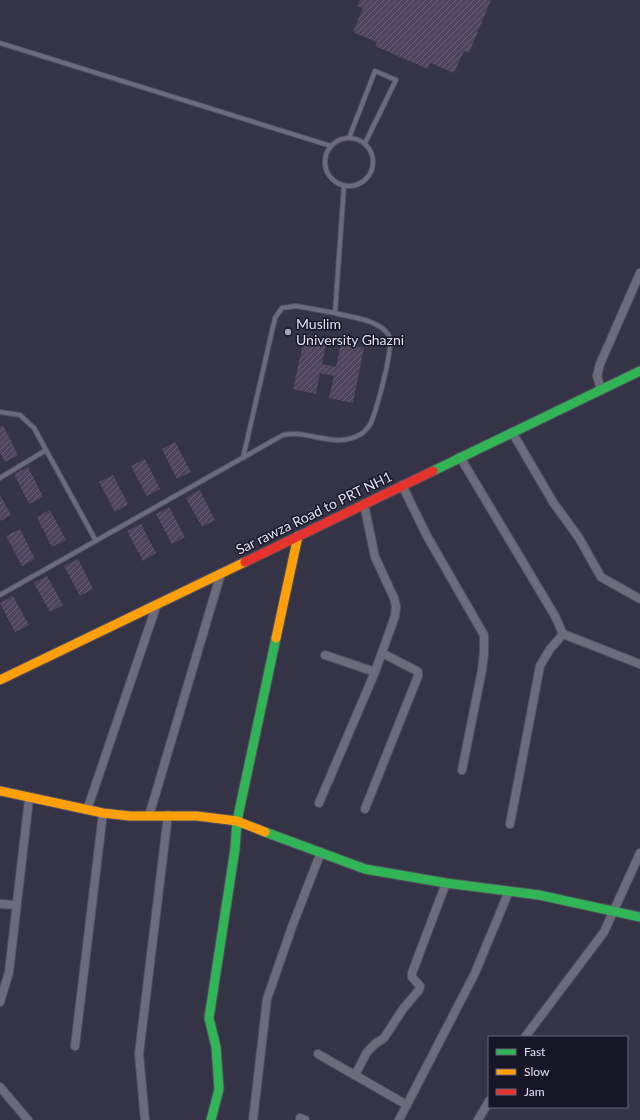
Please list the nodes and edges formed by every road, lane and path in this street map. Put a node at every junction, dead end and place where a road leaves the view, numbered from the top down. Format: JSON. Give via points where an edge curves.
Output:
{"nodes":[{"id":1,"x":0,"y":43,"type":"edge"},
{"id":2,"x":349,"y":138,"type":"junction"},
{"id":3,"x":365,"y":144,"type":"junction"},
{"id":4,"x":331,"y":146,"type":"junction"},
{"id":5,"x":344,"y":186,"type":"junction"},
{"id":6,"x":640,"y":273,"type":"edge"},
{"id":7,"x":335,"y":313,"type":"junction"},
{"id":8,"x":640,"y":371,"type":"edge"},
{"id":9,"x":601,"y":390,"type":"junction"},
{"id":10,"x":0,"y":412,"type":"edge"},
{"id":11,"x":512,"y":432,"type":"junction"},
{"id":12,"x":46,"y":450,"type":"junction"},
{"id":13,"x":243,"y":458,"type":"junction"},
{"id":14,"x":460,"y":458,"type":"junction"},
{"id":15,"x":0,"y":478,"type":"edge"},
{"id":16,"x":402,"y":486,"type":"junction"},
{"id":17,"x":364,"y":504,"type":"junction"},
{"id":18,"x":298,"y":536,"type":"junction"},
{"id":19,"x":96,"y":541,"type":"junction"},
{"id":20,"x":221,"y":573,"type":"junction"},
{"id":21,"x":0,"y":594,"type":"edge"},
{"id":22,"x":640,"y":599,"type":"edge"},
{"id":23,"x":157,"y":604,"type":"junction"},
{"id":24,"x":563,"y":634,"type":"junction"},
{"id":25,"x":382,"y":653,"type":"junction"},
{"id":26,"x":325,"y":655,"type":"dead end"},
{"id":27,"x":640,"y":664,"type":"edge"},
{"id":28,"x":375,"y":672,"type":"junction"},
{"id":29,"x":0,"y":680,"type":"edge"},
{"id":30,"x":462,"y":770,"type":"dead end"},
{"id":31,"x":0,"y":791,"type":"edge"},
{"id":32,"x":29,"y":798,"type":"junction"},
{"id":33,"x":319,"y":803,"type":"dead end"},
{"id":34,"x":365,"y":808,"type":"dead end"},
{"id":35,"x":87,"y":810,"type":"junction"},
{"id":36,"x":103,"y":813,"type":"junction"},
{"id":37,"x":168,"y":815,"type":"junction"},
{"id":38,"x":149,"y":816,"type":"junction"},
{"id":39,"x":237,"y":821,"type":"junction"},
{"id":40,"x":510,"y":824,"type":"dead end"},
{"id":41,"x":321,"y":852,"type":"junction"},
{"id":42,"x":640,"y":853,"type":"edge"},
{"id":43,"x":446,"y":883,"type":"junction"},
{"id":44,"x":509,"y":891,"type":"junction"},
{"id":45,"x":0,"y":904,"type":"edge"},
{"id":46,"x":16,"y":905,"type":"junction"},
{"id":47,"x":614,"y":911,"type":"junction"},
{"id":48,"x":640,"y":917,"type":"edge"},
{"id":49,"x":4,"y":972,"type":"edge"},
{"id":50,"x":0,"y":1002,"type":"edge"},
{"id":51,"x":526,"y":1036,"type":"edge"},
{"id":52,"x":75,"y":1046,"type":"dead end"},
{"id":53,"x":318,"y":1054,"type":"dead end"},
{"id":54,"x":355,"y":1075,"type":"junction"},
{"id":55,"x":0,"y":1087,"type":"edge"},
{"id":56,"x":488,"y":1103,"type":"edge"},
{"id":57,"x":407,"y":1105,"type":"junction"},
{"id":58,"x":28,"y":1120,"type":"edge"},
{"id":59,"x":145,"y":1120,"type":"edge"},
{"id":60,"x":211,"y":1120,"type":"edge"},
{"id":61,"x":253,"y":1120,"type":"edge"},
{"id":62,"x":399,"y":1120,"type":"edge"},
{"id":63,"x":478,"y":1120,"type":"edge"}],
"edges":[{"from":1,"to":4,"type":"lane"},
{"from":2,"to":3,"type":"lane","via":[[359,139]]},
{"from":2,"to":3,"type":"lane","via":[[376,71],[396,80]]},
{"from":2,"to":4,"type":"lane","via":[[336,141]]},
{"from":3,"to":5,"type":"lane","via":[[373,157],[371,172],[360,184]]},
{"from":4,"to":5,"type":"lane","via":[[326,154],[326,169],[330,177]]},
{"from":5,"to":7,"type":"lane"},
{"from":6,"to":9,"type":"street","via":[[600,364],[597,376]]},
{"from":7,"to":13,"type":"lane","via":[[296,306],[282,308],[275,318]]},
{"from":7,"to":13,"type":"lane","via":[[381,325],[390,336],[379,399],[370,424],[362,434],[348,439],[332,441],[294,433],[283,435]]},
{"from":8,"to":9,"type":"street","name":"Sar rawza Road to PRT NH1"},
{"from":9,"to":11,"type":"street","name":"Sar rawza Road to PRT NH1"},
{"from":10,"to":12,"type":"lane","via":[[20,416],[34,428]]},
{"from":11,"to":14,"type":"street","name":"Sar rawza Road to PRT NH1"},
{"from":11,"to":22,"type":"street","via":[[553,502],[602,576]]},
{"from":12,"to":15,"type":"lane"},
{"from":12,"to":19,"type":"lane"},
{"from":13,"to":19,"type":"lane"},
{"from":14,"to":16,"type":"street","name":"Sar rawza Road to PRT NH1"},
{"from":14,"to":24,"type":"street","via":[[555,616]]},
{"from":16,"to":17,"type":"street","name":"Sar rawza Road to PRT NH1"},
{"from":16,"to":30,"type":"street","via":[[426,536],[484,635],[482,664]]},
{"from":17,"to":18,"type":"street","name":"Sar rawza Road to PRT NH1"},
{"from":17,"to":25,"type":"street","via":[[375,557],[396,606]]},
{"from":18,"to":20,"type":"street","name":"Sar rawza Road to PRT NH1"},
{"from":18,"to":39,"type":"street"},
{"from":19,"to":21,"type":"lane"},
{"from":20,"to":23,"type":"street","name":"Sar rawza Road to PRT NH1"},
{"from":20,"to":38,"type":"street"},
{"from":23,"to":29,"type":"street","name":"Sar rawza Road to PRT NH1"},
{"from":23,"to":35,"type":"street"},
{"from":24,"to":27,"type":"street"},
{"from":24,"to":40,"type":"street","via":[[540,666]]},
{"from":25,"to":28,"type":"street"},
{"from":25,"to":34,"type":"street","via":[[415,670],[418,676]]},
{"from":26,"to":28,"type":"street"},
{"from":28,"to":33,"type":"street"},
{"from":31,"to":32,"type":"street"},
{"from":32,"to":35,"type":"street"},
{"from":32,"to":46,"type":"street"},
{"from":35,"to":36,"type":"street"},
{"from":36,"to":38,"type":"street"},
{"from":36,"to":52,"type":"street"},
{"from":37,"to":38,"type":"street"},
{"from":37,"to":39,"type":"street"},
{"from":37,"to":59,"type":"street","via":[[139,1054]]},
{"from":39,"to":41,"type":"street"},
{"from":39,"to":60,"type":"street","via":[[210,1018],[216,1047],[219,1089]]},
{"from":41,"to":43,"type":"street","via":[[365,869]]},
{"from":41,"to":61,"type":"street","via":[[267,999]]},
{"from":42,"to":47,"type":"street"},
{"from":43,"to":44,"type":"street"},
{"from":43,"to":54,"type":"street","via":[[412,973],[412,977],[420,986],[419,990],[384,1038],[367,1052]]},
{"from":44,"to":47,"type":"street"},
{"from":44,"to":57,"type":"street","via":[[475,973]]},
{"from":45,"to":46,"type":"street"},
{"from":46,"to":49,"type":"street"},
{"from":47,"to":48,"type":"street"},
{"from":47,"to":51,"type":"street","via":[[604,932]]},
{"from":49,"to":50,"type":"street"},
{"from":53,"to":54,"type":"street"},
{"from":54,"to":57,"type":"street"},
{"from":55,"to":58,"type":"street"},
{"from":56,"to":63,"type":"street"},
{"from":57,"to":62,"type":"street"}]}
